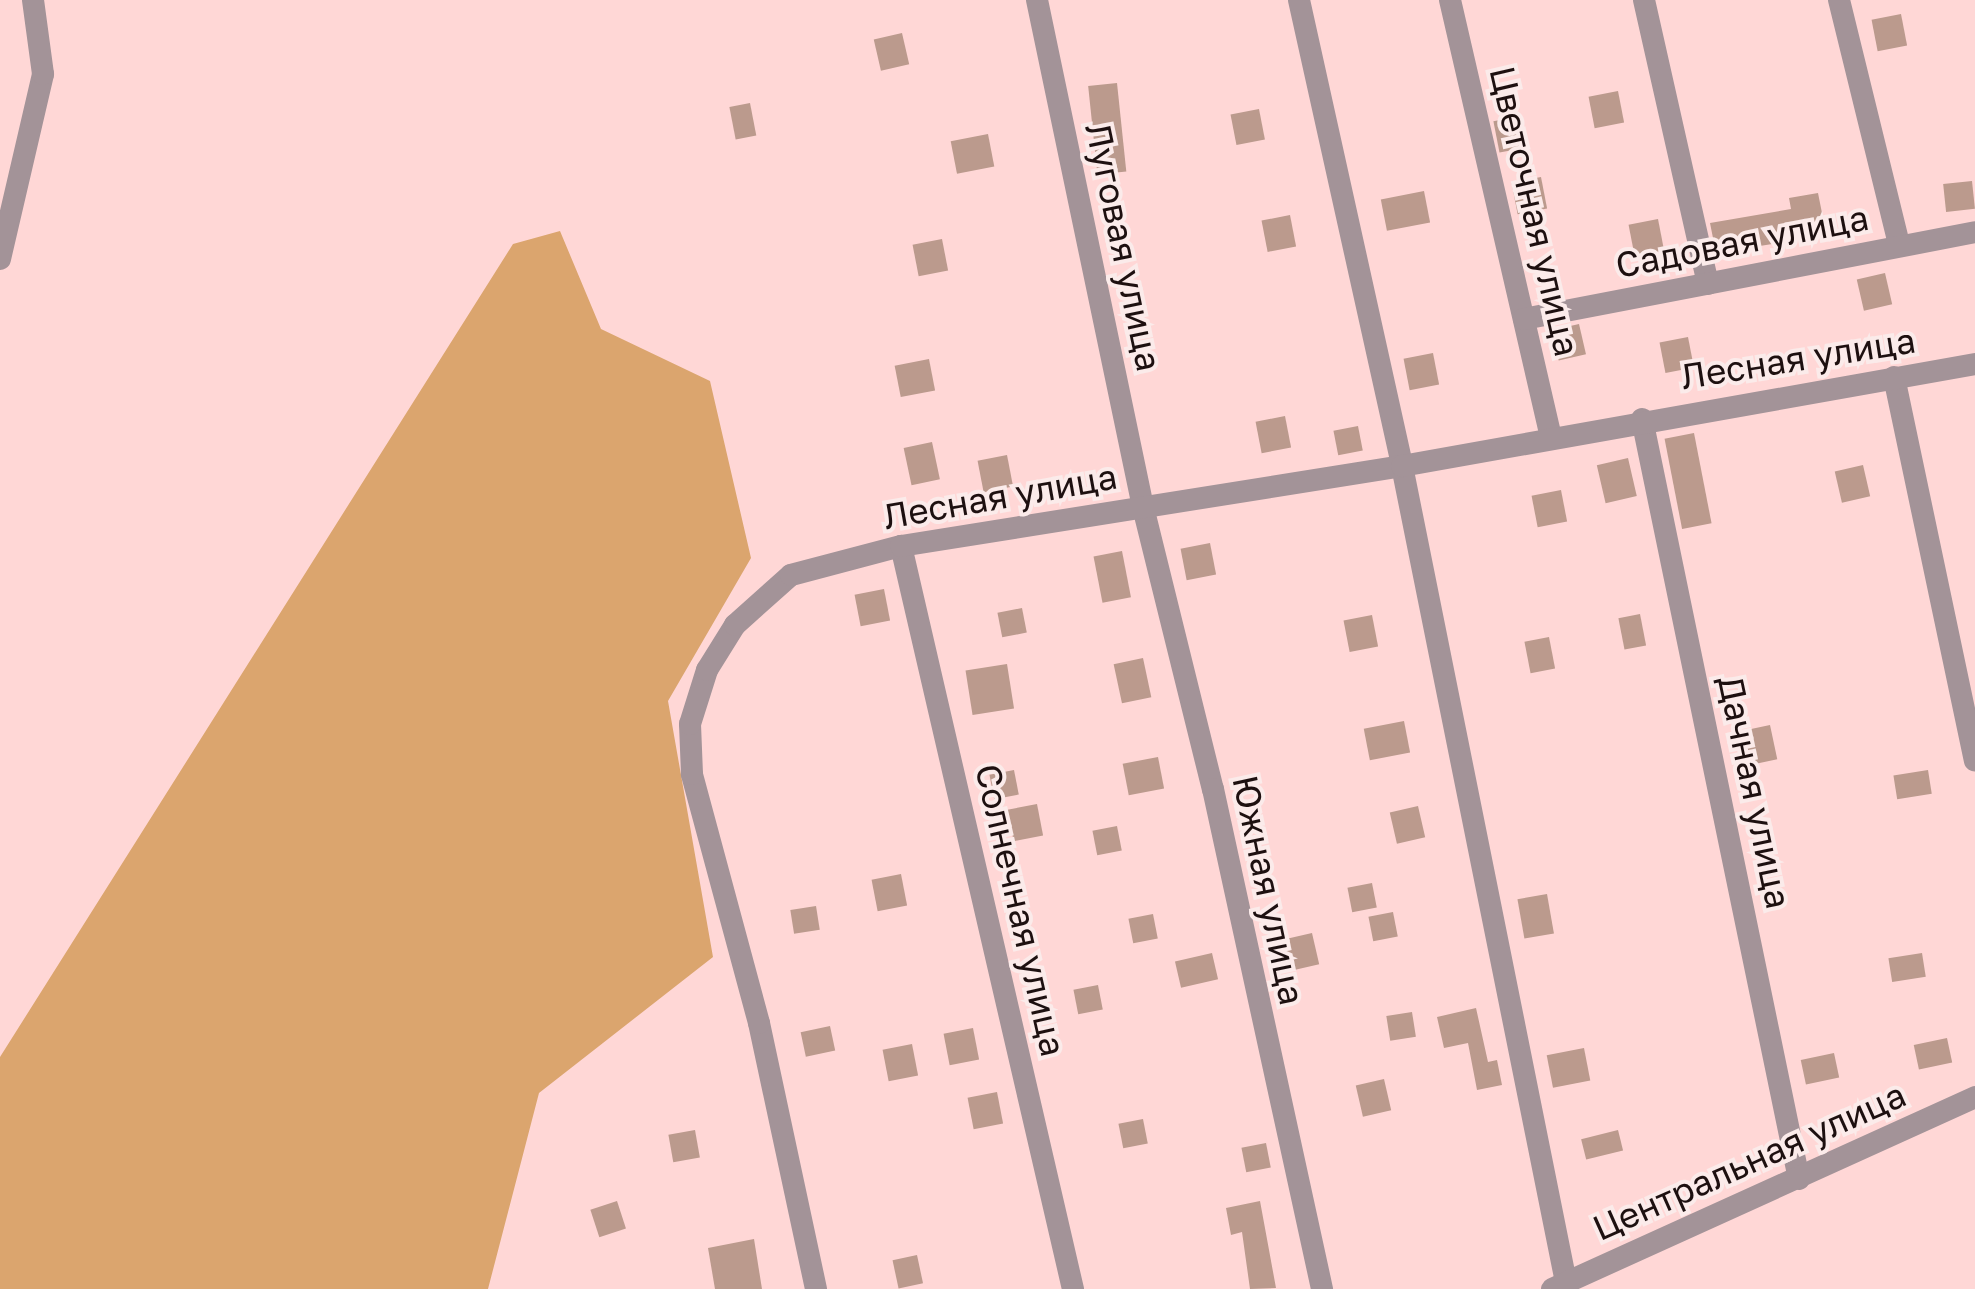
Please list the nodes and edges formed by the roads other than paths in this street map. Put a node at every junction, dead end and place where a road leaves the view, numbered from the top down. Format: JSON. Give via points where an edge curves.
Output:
{"nodes":[{"id":1,"x":33,"y":0,"type":"edge"},
{"id":2,"x":1037,"y":0,"type":"edge"},
{"id":3,"x":1299,"y":0,"type":"edge"},
{"id":4,"x":1450,"y":0,"type":"edge"},
{"id":5,"x":1644,"y":0,"type":"edge"},
{"id":6,"x":1839,"y":0,"type":"edge"},
{"id":7,"x":1975,"y":232,"type":"edge"},
{"id":8,"x":1899,"y":245,"type":"junction"},
{"id":9,"x":0,"y":260,"type":"edge"},
{"id":10,"x":1708,"y":284,"type":"junction"},
{"id":11,"x":1524,"y":318,"type":"junction"},
{"id":12,"x":1975,"y":364,"type":"edge"},
{"id":13,"x":1894,"y":377,"type":"junction"},
{"id":14,"x":1642,"y":419,"type":"junction"},
{"id":15,"x":1551,"y":437,"type":"junction"},
{"id":16,"x":1402,"y":466,"type":"junction"},
{"id":17,"x":1143,"y":507,"type":"junction"},
{"id":18,"x":901,"y":546,"type":"junction"},
{"id":19,"x":1975,"y":761,"type":"edge"},
{"id":20,"x":1975,"y":1097,"type":"edge"},
{"id":21,"x":1798,"y":1178,"type":"junction"},
{"id":22,"x":1559,"y":1286,"type":"edge"},
{"id":23,"x":816,"y":1289,"type":"edge"},
{"id":24,"x":1073,"y":1289,"type":"edge"},
{"id":25,"x":1322,"y":1289,"type":"edge"}],
"edges":[{"from":1,"to":9,"type":"street","via":[[43,74]]},
{"from":2,"to":17,"type":"street","name":"Луговая улица"},
{"from":3,"to":16,"type":"street"},
{"from":4,"to":11,"type":"street","name":"Цветочная улица"},
{"from":5,"to":10,"type":"street"},
{"from":6,"to":8,"type":"street"},
{"from":7,"to":8,"type":"street","name":"Садовая улица"},
{"from":8,"to":10,"type":"street","name":"Садовая улица"},
{"from":10,"to":11,"type":"street","name":"Садовая улица"},
{"from":11,"to":15,"type":"street","name":"Цветочная улица"},
{"from":12,"to":13,"type":"street","name":"Лесная улица"},
{"from":13,"to":14,"type":"street","name":"Лесная улица"},
{"from":13,"to":19,"type":"street"},
{"from":14,"to":15,"type":"street","name":"Лесная улица"},
{"from":14,"to":21,"type":"street","name":"Дачная улица"},
{"from":15,"to":16,"type":"street","name":"Лесная улица"},
{"from":16,"to":17,"type":"street","name":"Лесная улица"},
{"from":16,"to":22,"type":"street"},
{"from":17,"to":18,"type":"street","name":"Лесная улица"},
{"from":17,"to":25,"type":"street","name":"Южная улица","via":[[1213,789]]},
{"from":18,"to":23,"type":"street","name":"Лесная улица","via":[[791,575],[735,626],[707,670],[690,724],[692,774],[760,1023]]},
{"from":18,"to":24,"type":"street","name":"Солнечная улица"},
{"from":20,"to":21,"type":"street","name":"Центральная улица"},
{"from":21,"to":22,"type":"street","name":"Центральная улица"}]}
